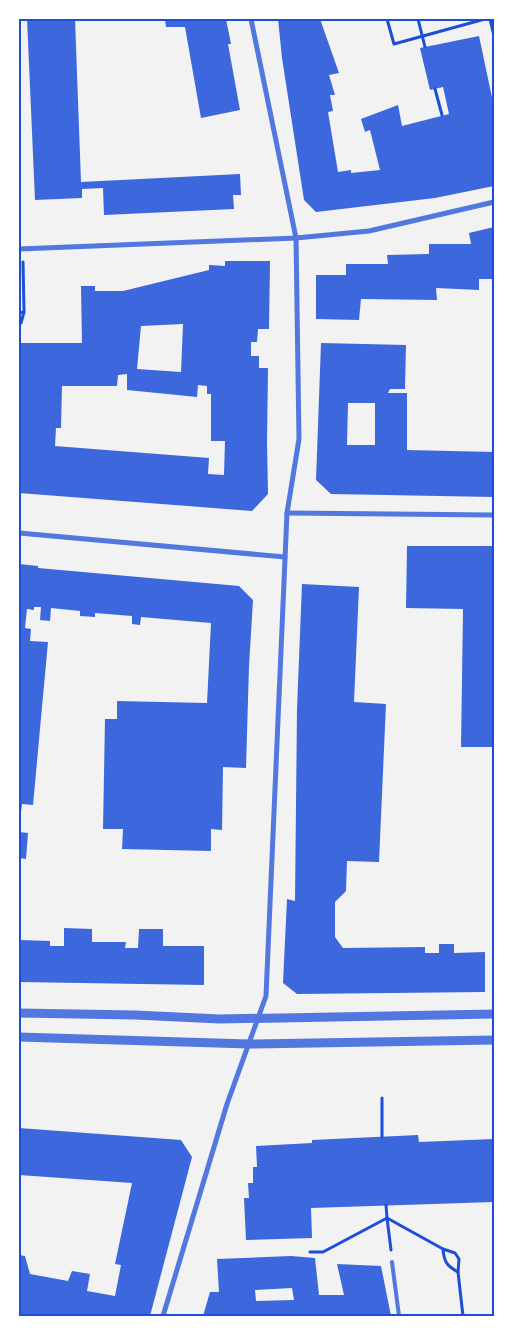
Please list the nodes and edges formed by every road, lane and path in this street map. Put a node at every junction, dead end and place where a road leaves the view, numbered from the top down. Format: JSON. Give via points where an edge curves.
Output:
{"nodes":[{"id":1,"x":251,"y":19,"type":"edge"},
{"id":2,"x":387,"y":19,"type":"edge"},
{"id":3,"x":418,"y":19,"type":"edge"},
{"id":4,"x":485,"y":19,"type":"edge"},
{"id":5,"x":490,"y":19,"type":"edge"},
{"id":6,"x":422,"y":36,"type":"junction"},
{"id":7,"x":494,"y":36,"type":"edge"},
{"id":8,"x":425,"y":47,"type":"dead end"},
{"id":9,"x":435,"y":89,"type":"dead end"},
{"id":10,"x":442,"y":115,"type":"dead end"},
{"id":11,"x":494,"y":202,"type":"edge"},
{"id":12,"x":296,"y":238,"type":"junction"},
{"id":13,"x":21,"y":249,"type":"edge"},
{"id":14,"x":24,"y":312,"type":"junction"},
{"id":15,"x":19,"y":313,"type":"edge"},
{"id":16,"x":19,"y":324,"type":"edge"},
{"id":17,"x":287,"y":513,"type":"junction"},
{"id":18,"x":494,"y":515,"type":"edge"},
{"id":19,"x":19,"y":532,"type":"edge"},
{"id":20,"x":286,"y":558,"type":"junction"},
{"id":21,"x":19,"y":1013,"type":"edge"},
{"id":22,"x":494,"y":1014,"type":"edge"},
{"id":23,"x":258,"y":1017,"type":"junction"},
{"id":24,"x":19,"y":1037,"type":"edge"},
{"id":25,"x":494,"y":1040,"type":"edge"},
{"id":26,"x":249,"y":1044,"type":"junction"},
{"id":27,"x":382,"y":1098,"type":"dead end"},
{"id":28,"x":382,"y":1137,"type":"dead end"},
{"id":29,"x":386,"y":1205,"type":"dead end"},
{"id":30,"x":387,"y":1218,"type":"junction"},
{"id":31,"x":443,"y":1249,"type":"junction"},
{"id":32,"x":310,"y":1252,"type":"dead end"},
{"id":33,"x":392,"y":1262,"type":"joint"},
{"id":34,"x":458,"y":1272,"type":"junction"},
{"id":35,"x":163,"y":1316,"type":"edge"},
{"id":36,"x":400,"y":1316,"type":"edge"},
{"id":37,"x":463,"y":1316,"type":"edge"}],
"edges":[{"from":1,"to":12,"type":"street"},
{"from":2,"to":6,"type":"path","via":[[394,44]]},
{"from":3,"to":6,"type":"path"},
{"from":4,"to":6,"type":"path"},
{"from":5,"to":7,"type":"path"},
{"from":6,"to":8,"type":"path"},
{"from":9,"to":10,"type":"path"},
{"from":11,"to":12,"type":"street","via":[[369,231]]},
{"from":12,"to":13,"type":"street"},
{"from":12,"to":17,"type":"street","via":[[299,438]]},
{"from":13,"to":14,"type":"path"},
{"from":14,"to":15,"type":"path"},
{"from":14,"to":16,"type":"path"},
{"from":17,"to":18,"type":"street"},
{"from":17,"to":20,"type":"street"},
{"from":19,"to":20,"type":"street"},
{"from":20,"to":23,"type":"street","via":[[266,996]]},
{"from":21,"to":23,"type":"street","via":[[220,1019]]},
{"from":22,"to":23,"type":"street"},
{"from":23,"to":26,"type":"street"},
{"from":24,"to":26,"type":"street"},
{"from":25,"to":26,"type":"street"},
{"from":26,"to":35,"type":"street","via":[[227,1104]]},
{"from":27,"to":28,"type":"path"},
{"from":29,"to":30,"type":"path"},
{"from":30,"to":31,"type":"path"},
{"from":30,"to":32,"type":"path","via":[[323,1252]]},
{"from":30,"to":33,"type":"path"},
{"from":31,"to":34,"type":"path","via":[[444,1260]]},
{"from":31,"to":34,"type":"path","via":[[455,1253],[459,1259]]},
{"from":33,"to":36,"type":"lane"},
{"from":34,"to":37,"type":"path"}]}
